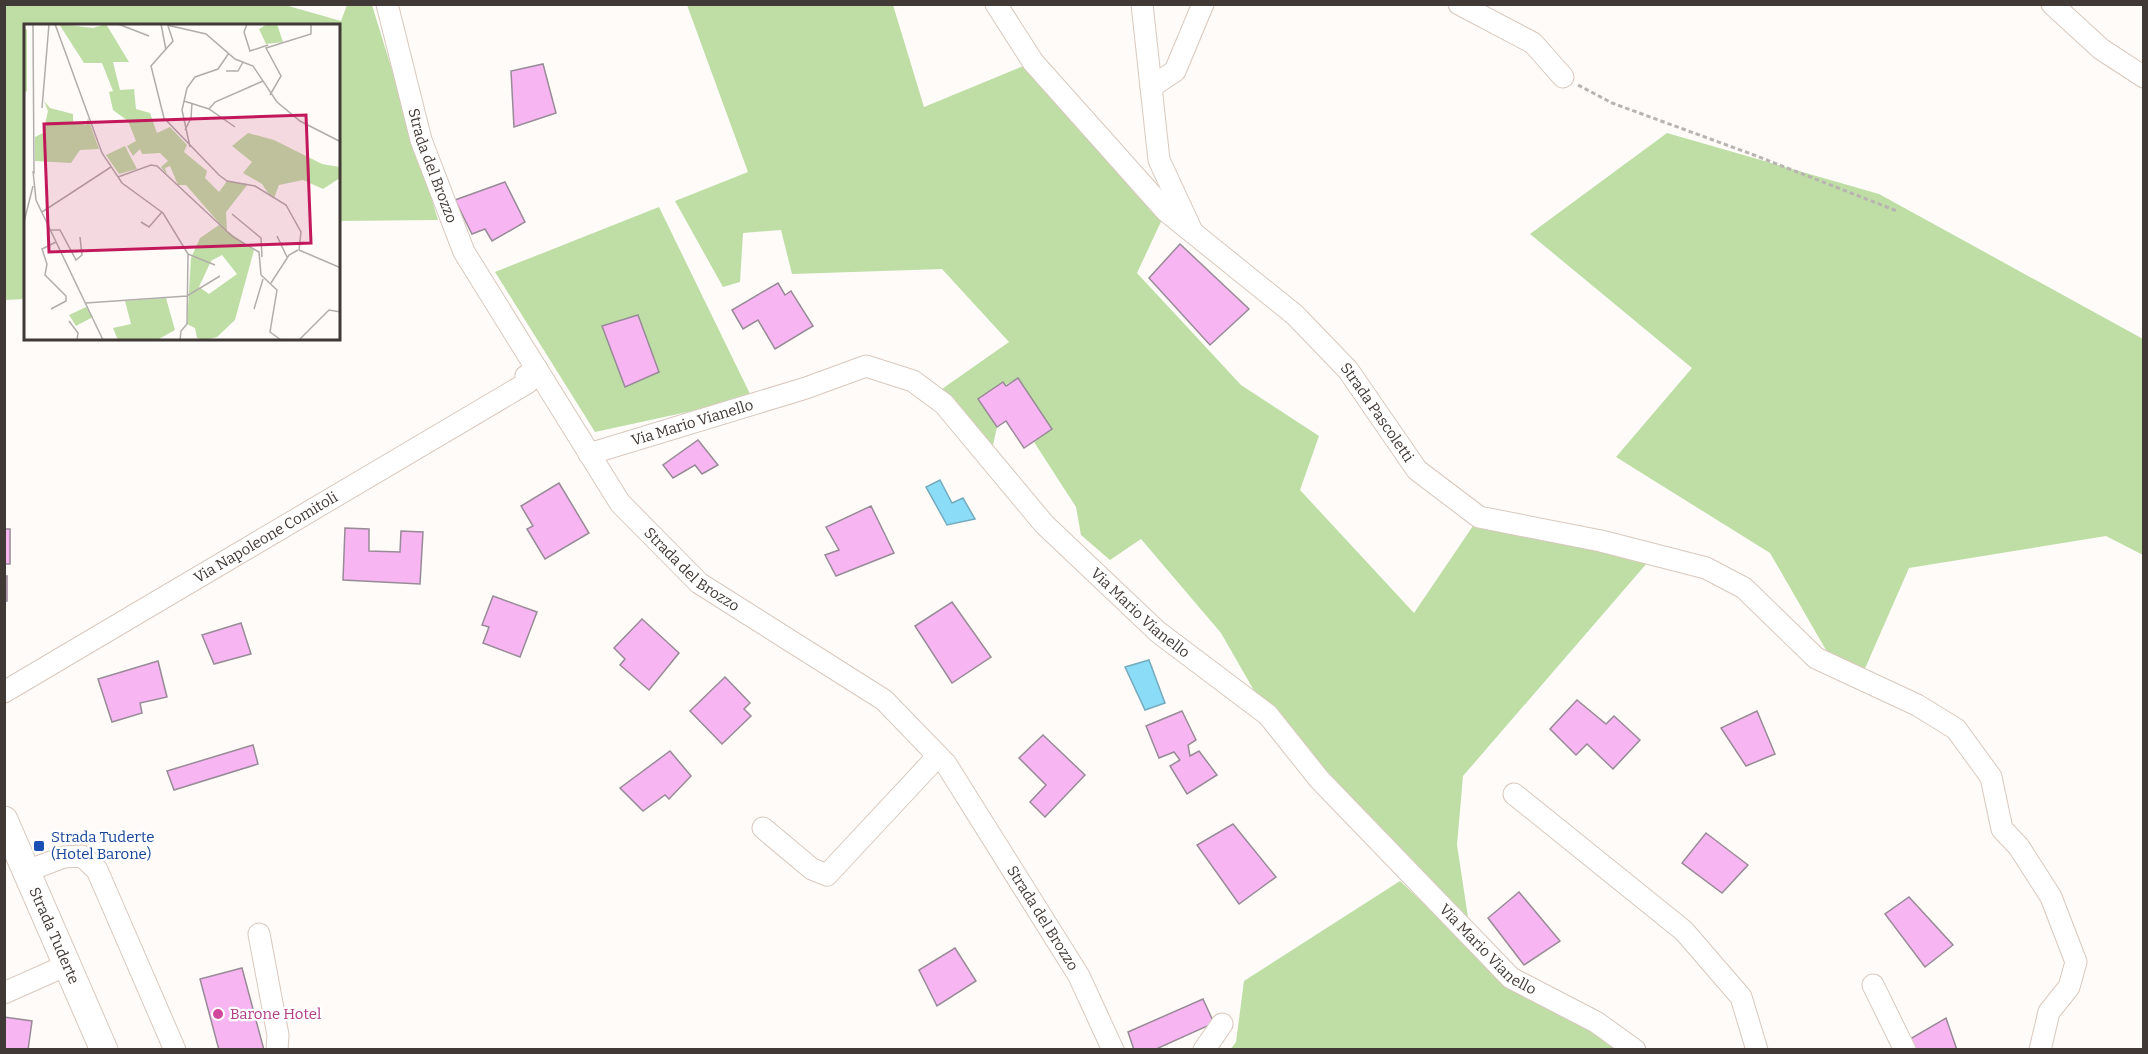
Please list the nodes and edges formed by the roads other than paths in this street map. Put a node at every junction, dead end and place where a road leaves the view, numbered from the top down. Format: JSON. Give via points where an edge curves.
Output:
{"nodes":[{"id":1,"x":387,"y":4,"type":"edge"},
{"id":2,"x":996,"y":4,"type":"edge"},
{"id":3,"x":1142,"y":4,"type":"edge"},
{"id":4,"x":1203,"y":4,"type":"edge"},
{"id":5,"x":1459,"y":4,"type":"edge"},
{"id":6,"x":2052,"y":4,"type":"edge"},
{"id":7,"x":1563,"y":77,"type":"road end"},
{"id":8,"x":2144,"y":77,"type":"edge"},
{"id":9,"x":1151,"y":87,"type":"junction"},
{"id":10,"x":1192,"y":233,"type":"junction"},
{"id":11,"x":532,"y":376,"type":"junction"},
{"id":12,"x":590,"y":454,"type":"junction"},
{"id":13,"x":4,"y":693,"type":"edge"},
{"id":14,"x":938,"y":756,"type":"junction"},
{"id":15,"x":1514,"y":794,"type":"dead end"},
{"id":16,"x":4,"y":820,"type":"edge"},
{"id":17,"x":763,"y":828,"type":"dead end"},
{"id":18,"x":27,"y":871,"type":"junction"},
{"id":19,"x":260,"y":934,"type":"dead end"},
{"id":20,"x":67,"y":965,"type":"junction"},
{"id":21,"x":1873,"y":985,"type":"dead end"},
{"id":22,"x":4,"y":993,"type":"edge"},
{"id":23,"x":1222,"y":1024,"type":"dead end"},
{"id":24,"x":104,"y":1050,"type":"edge"},
{"id":25,"x":175,"y":1050,"type":"edge"},
{"id":26,"x":277,"y":1050,"type":"edge"},
{"id":27,"x":1113,"y":1050,"type":"edge"},
{"id":28,"x":1204,"y":1050,"type":"edge"},
{"id":29,"x":1635,"y":1050,"type":"edge"},
{"id":30,"x":1757,"y":1050,"type":"edge"},
{"id":31,"x":1905,"y":1050,"type":"edge"},
{"id":32,"x":2040,"y":1050,"type":"edge"}],
"edges":[{"from":1,"to":11,"type":"street","name":"Strada del Brozzo","via":[[421,140],[464,252]]},
{"from":2,"to":10,"type":"street","name":"Strada Pascoletti","via":[[1033,63],[1166,211]]},
{"from":3,"to":9,"type":"street"},
{"from":4,"to":9,"type":"street","via":[[1175,72]]},
{"from":5,"to":7,"type":"street","via":[[1533,43]]},
{"from":6,"to":8,"type":"street","via":[[2101,49]]},
{"from":9,"to":10,"type":"street","via":[[1159,160]]},
{"from":10,"to":32,"type":"street","name":"Strada Pascoletti","via":[[1295,315],[1348,370],[1417,470],[1479,517],[1601,541],[1706,568],[1744,588],[1816,658],[1917,705],[1956,729],[1991,777],[2002,829],[2019,847],[2051,897],[2076,962],[2069,987],[2049,1012]]},
{"from":11,"to":12,"type":"street","name":"Strada del Brozzo"},
{"from":11,"to":13,"type":"street","name":"Via Napoleone Comitoli"},
{"from":12,"to":14,"type":"street","name":"Strada del Brozzo","via":[[620,503],[699,583],[884,700]]},
{"from":12,"to":29,"type":"street","name":"Via Mario Vianello","via":[[866,366],[913,381],[944,404],[1044,524],[1158,632],[1268,715],[1319,779],[1511,978],[1596,1022]]},
{"from":14,"to":17,"type":"street","via":[[827,875],[812,870]]},
{"from":14,"to":27,"type":"street","name":"Strada del Brozzo","via":[[1079,976]]},
{"from":15,"to":30,"type":"street","via":[[1684,931],[1741,996]]},
{"from":16,"to":18,"type":"main road","name":"Strada Tuderte"},
{"from":18,"to":20,"type":"main road","name":"Strada Tuderte"},
{"from":18,"to":25,"type":"street","via":[[64,857],[82,856],[97,870]]},
{"from":19,"to":26,"type":"street","via":[[278,1035]]},
{"from":20,"to":22,"type":"street"},
{"from":20,"to":24,"type":"main road","name":"Strada Tuderte"},
{"from":21,"to":31,"type":"street"},
{"from":23,"to":28,"type":"street"}]}
